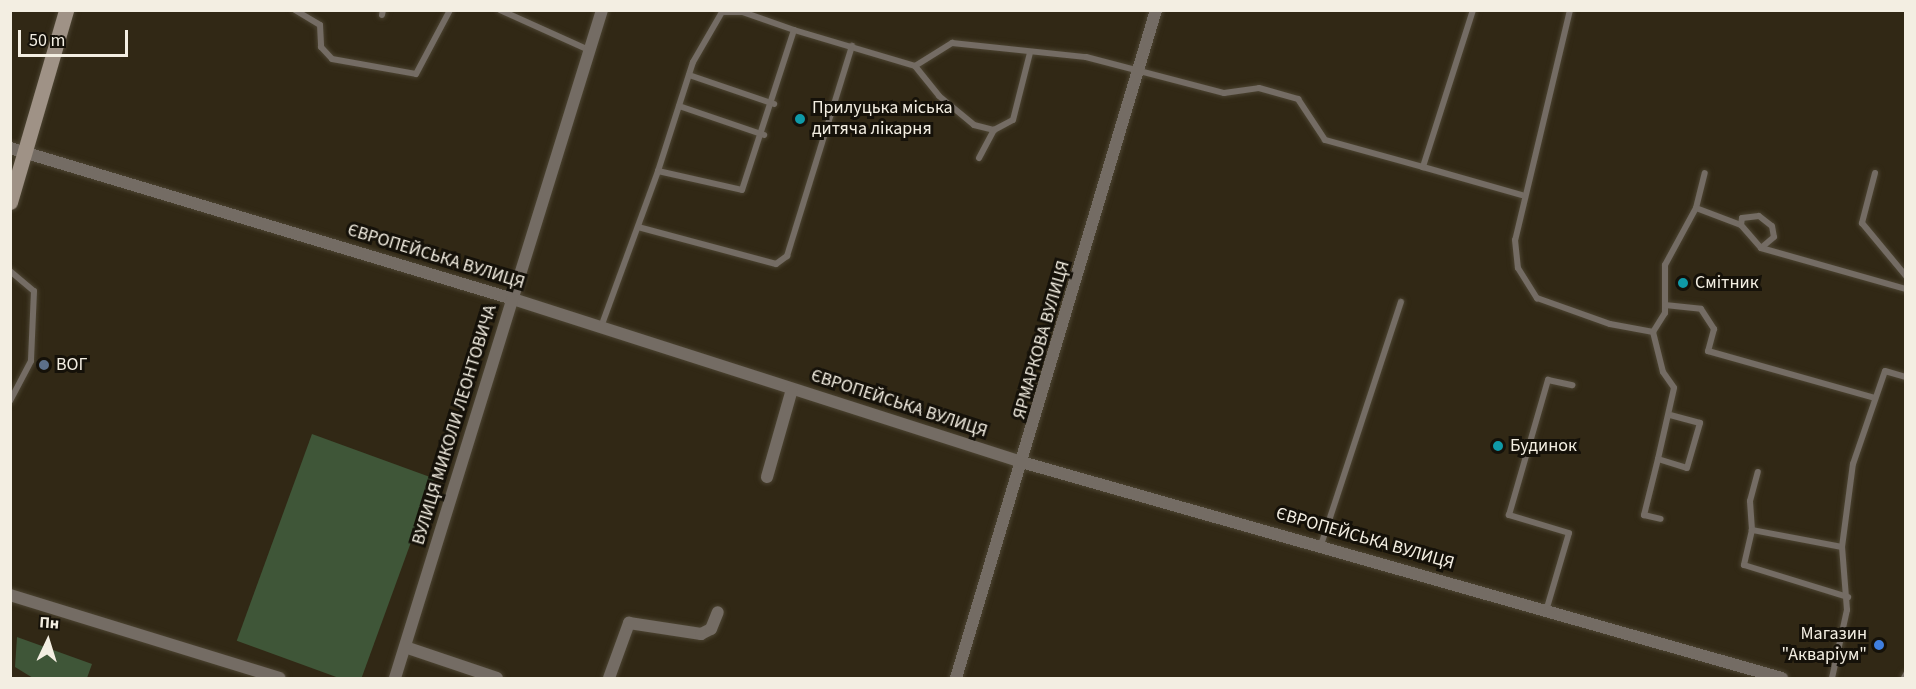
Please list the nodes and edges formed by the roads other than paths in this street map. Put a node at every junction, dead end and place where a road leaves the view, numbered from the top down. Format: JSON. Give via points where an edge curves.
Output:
{"nodes":[{"id":1,"x":66,"y":10,"type":"edge"},
{"id":2,"x":295,"y":10,"type":"edge"},
{"id":3,"x":450,"y":10,"type":"edge"},
{"id":4,"x":500,"y":10,"type":"edge"},
{"id":5,"x":602,"y":10,"type":"edge"},
{"id":6,"x":1156,"y":10,"type":"edge"},
{"id":7,"x":1473,"y":10,"type":"edge"},
{"id":8,"x":1570,"y":10,"type":"edge"},
{"id":9,"x":794,"y":30,"type":"junction"},
{"id":10,"x":852,"y":46,"type":"junction"},
{"id":11,"x":590,"y":51,"type":"junction"},
{"id":12,"x":1029,"y":53,"type":"junction"},
{"id":13,"x":915,"y":66,"type":"junction"},
{"id":14,"x":1139,"y":69,"type":"junction"},
{"id":15,"x":689,"y":75,"type":"junction"},
{"id":16,"x":774,"y":104,"type":"junction"},
{"id":17,"x":679,"y":106,"type":"junction"},
{"id":18,"x":994,"y":130,"type":"junction"},
{"id":19,"x":764,"y":135,"type":"junction"},
{"id":20,"x":18,"y":150,"type":"edge"},
{"id":21,"x":979,"y":158,"type":"dead end"},
{"id":22,"x":1423,"y":167,"type":"junction"},
{"id":23,"x":658,"y":171,"type":"junction"},
{"id":24,"x":1705,"y":173,"type":"dead end"},
{"id":25,"x":1875,"y":173,"type":"dead end"},
{"id":26,"x":1522,"y":195,"type":"junction"},
{"id":27,"x":10,"y":202,"type":"edge"},
{"id":28,"x":1696,"y":208,"type":"junction"},
{"id":29,"x":1741,"y":225,"type":"junction"},
{"id":30,"x":638,"y":227,"type":"junction"},
{"id":31,"x":1761,"y":248,"type":"junction"},
{"id":32,"x":10,"y":271,"type":"edge"},
{"id":33,"x":1905,"y":276,"type":"edge"},
{"id":34,"x":1905,"y":289,"type":"edge"},
{"id":35,"x":513,"y":300,"type":"junction"},
{"id":36,"x":1401,"y":302,"type":"dead end"},
{"id":37,"x":1665,"y":305,"type":"junction"},
{"id":38,"x":601,"y":327,"type":"junction"},
{"id":39,"x":1653,"y":332,"type":"junction"},
{"id":40,"x":1905,"y":377,"type":"edge"},
{"id":41,"x":1572,"y":385,"type":"dead end"},
{"id":42,"x":792,"y":388,"type":"junction"},
{"id":43,"x":1875,"y":398,"type":"junction"},
{"id":44,"x":10,"y":401,"type":"edge"},
{"id":45,"x":1671,"y":415,"type":"junction"},
{"id":46,"x":1658,"y":459,"type":"junction"},
{"id":47,"x":1025,"y":463,"type":"junction"},
{"id":48,"x":1758,"y":472,"type":"dead end"},
{"id":49,"x":767,"y":477,"type":"dead end"},
{"id":50,"x":1661,"y":519,"type":"dead end"},
{"id":51,"x":1752,"y":530,"type":"junction"},
{"id":52,"x":1321,"y":545,"type":"junction"},
{"id":53,"x":1842,"y":548,"type":"junction"},
{"id":54,"x":10,"y":596,"type":"edge"},
{"id":55,"x":1848,"y":597,"type":"junction"},
{"id":56,"x":1546,"y":611,"type":"junction"},
{"id":57,"x":718,"y":612,"type":"dead end"},
{"id":58,"x":405,"y":647,"type":"junction"},
{"id":59,"x":1905,"y":674,"type":"edge"},
{"id":60,"x":280,"y":678,"type":"edge"},
{"id":61,"x":395,"y":678,"type":"edge"},
{"id":62,"x":497,"y":678,"type":"edge"},
{"id":63,"x":609,"y":678,"type":"edge"},
{"id":64,"x":956,"y":678,"type":"edge"},
{"id":65,"x":1782,"y":678,"type":"edge"},
{"id":66,"x":1832,"y":678,"type":"edge"},
{"id":67,"x":1904,"y":678,"type":"edge"}],
"edges":[{"from":1,"to":20,"type":"main road"},
{"from":2,"to":3,"type":"lane","via":[[320,25],[321,47],[332,59],[416,74]]},
{"from":4,"to":11,"type":"lane"},
{"from":5,"to":11,"type":"street","name":"ВУЛИЦЯ МИКОЛИ ЛЕОНТОВИЧА"},
{"from":6,"to":14,"type":"street","name":"ЯРМАРКОВА ВУЛИЦЯ"},
{"from":7,"to":22,"type":"lane"},
{"from":8,"to":26,"type":"lane"},
{"from":9,"to":10,"type":"lane"},
{"from":9,"to":15,"type":"lane","via":[[743,12],[722,12],[707,32]]},
{"from":9,"to":16,"type":"lane"},
{"from":10,"to":13,"type":"lane"},
{"from":10,"to":30,"type":"lane","via":[[787,256],[776,264]]},
{"from":11,"to":35,"type":"street","name":"ВУЛИЦЯ МИКОЛИ ЛЕОНТОВИЧА"},
{"from":12,"to":13,"type":"lane","via":[[952,43]]},
{"from":12,"to":14,"type":"lane","via":[[1086,57]]},
{"from":12,"to":18,"type":"lane","via":[[1013,120]]},
{"from":13,"to":18,"type":"lane","via":[[939,96],[974,125]]},
{"from":14,"to":22,"type":"lane","via":[[1224,93],[1259,88],[1298,99],[1325,140]]},
{"from":14,"to":47,"type":"street","name":"ЯРМАРКОВА ВУЛИЦЯ"},
{"from":15,"to":16,"type":"lane"},
{"from":15,"to":17,"type":"lane"},
{"from":16,"to":19,"type":"lane"},
{"from":17,"to":19,"type":"lane"},
{"from":17,"to":23,"type":"lane"},
{"from":18,"to":21,"type":"lane"},
{"from":19,"to":23,"type":"lane","via":[[742,190]]},
{"from":20,"to":27,"type":"main road"},
{"from":20,"to":35,"type":"street","name":"ЄВРОПЕЙСЬКА ВУЛИЦЯ"},
{"from":22,"to":26,"type":"lane"},
{"from":23,"to":30,"type":"lane"},
{"from":24,"to":28,"type":"lane"},
{"from":25,"to":33,"type":"lane","via":[[1862,223]]},
{"from":26,"to":39,"type":"lane","via":[[1515,240],[1518,268],[1538,298],[1610,324]]},
{"from":28,"to":29,"type":"lane"},
{"from":28,"to":37,"type":"lane","via":[[1665,265]]},
{"from":29,"to":31,"type":"lane"},
{"from":29,"to":31,"type":"lane","via":[[1742,218],[1759,216],[1772,226],[1774,237]]},
{"from":30,"to":38,"type":"lane"},
{"from":31,"to":34,"type":"lane"},
{"from":32,"to":44,"type":"lane","via":[[34,291],[31,361]]},
{"from":35,"to":38,"type":"street","name":"ЄВРОПЕЙСЬКА ВУЛИЦЯ"},
{"from":35,"to":58,"type":"street","name":"ВУЛИЦЯ МИКОЛИ ЛЕОНТОВИЧА"},
{"from":36,"to":52,"type":"lane"},
{"from":37,"to":39,"type":"lane"},
{"from":37,"to":43,"type":"lane","via":[[1701,309],[1714,329],[1708,351]]},
{"from":38,"to":42,"type":"street","name":"ЄВРОПЕЙСЬКА ВУЛИЦЯ"},
{"from":39,"to":45,"type":"lane","via":[[1663,372],[1674,388]]},
{"from":40,"to":43,"type":"lane","via":[[1885,371]]},
{"from":41,"to":56,"type":"lane","via":[[1548,380],[1509,515],[1569,533]]},
{"from":42,"to":47,"type":"street","name":"ЄВРОПЕЙСЬКА ВУЛИЦЯ"},
{"from":42,"to":49,"type":"street"},
{"from":43,"to":53,"type":"lane","via":[[1853,465]]},
{"from":45,"to":46,"type":"lane"},
{"from":45,"to":46,"type":"lane","via":[[1700,423],[1694,446],[1687,468]]},
{"from":46,"to":50,"type":"lane","via":[[1644,515]]},
{"from":47,"to":52,"type":"street","name":"ЄВРОПЕЙСЬКА ВУЛИЦЯ"},
{"from":47,"to":64,"type":"street","name":"ЯРМАРКОВА ВУЛИЦЯ"},
{"from":48,"to":51,"type":"lane","via":[[1749,501]]},
{"from":51,"to":53,"type":"lane"},
{"from":51,"to":55,"type":"lane","via":[[1744,565]]},
{"from":52,"to":56,"type":"street","name":"ЄВРОПЕЙСЬКА ВУЛИЦЯ"},
{"from":53,"to":55,"type":"lane"},
{"from":54,"to":60,"type":"street"},
{"from":55,"to":66,"type":"lane"},
{"from":56,"to":65,"type":"street","name":"ЄВРОПЕЙСЬКА ВУЛИЦЯ"},
{"from":57,"to":63,"type":"street","via":[[711,629],[701,634],[629,623]]},
{"from":58,"to":61,"type":"street","name":"ВУЛИЦЯ МИКОЛИ ЛЕОНТОВИЧА"},
{"from":58,"to":62,"type":"street"},
{"from":59,"to":67,"type":"lane"}]}
